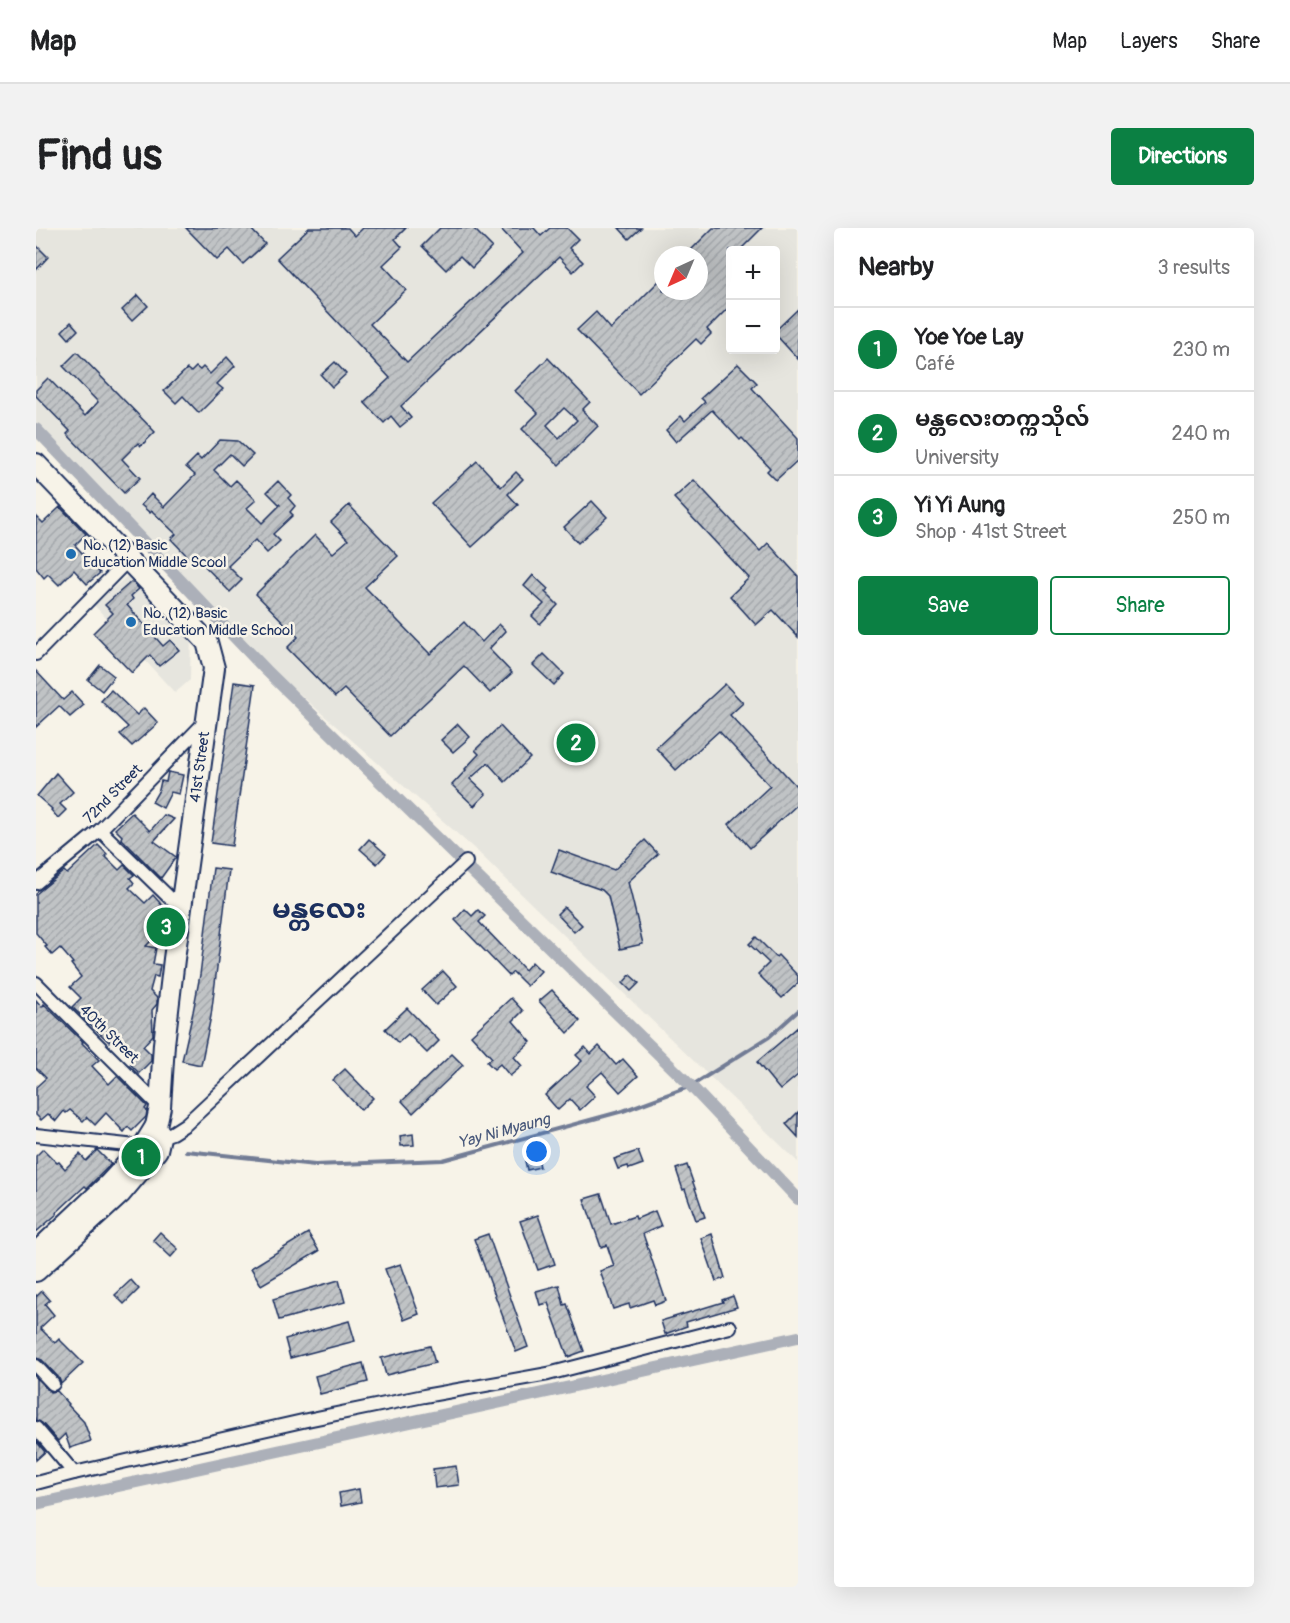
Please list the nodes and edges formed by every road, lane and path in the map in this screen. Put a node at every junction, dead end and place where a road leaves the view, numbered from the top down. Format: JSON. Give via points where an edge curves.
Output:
{"nodes":[{"id":1,"x":36,"y":464,"type":"edge"},
{"id":2,"x":128,"y":560,"type":"junction"},
{"id":3,"x":36,"y":654,"type":"edge"},
{"id":4,"x":206,"y":721,"type":"junction"},
{"id":5,"x":100,"y":830,"type":"junction"},
{"id":6,"x":463,"y":866,"type":"dead end"},
{"id":7,"x":36,"y":883,"type":"edge"},
{"id":8,"x":181,"y":909,"type":"junction"},
{"id":9,"x":36,"y":982,"type":"edge"},
{"id":10,"x":155,"y":1133,"type":"junction"},
{"id":11,"x":36,"y":1136,"type":"edge"},
{"id":12,"x":49,"y":1247,"type":"edge"},
{"id":13,"x":36,"y":1271,"type":"edge"},
{"id":14,"x":730,"y":1327,"type":"dead end"},
{"id":15,"x":36,"y":1366,"type":"edge"},
{"id":16,"x":53,"y":1384,"type":"dead end"},
{"id":17,"x":36,"y":1428,"type":"edge"},
{"id":18,"x":74,"y":1473,"type":"junction"},
{"id":19,"x":36,"y":1483,"type":"edge"}],
"edges":[{"from":1,"to":2,"type":"main road","name":"41st Street"},
{"from":2,"to":3,"type":"street"},
{"from":2,"to":4,"type":"main road","name":"41st Street","via":[[207,642],[214,668]]},
{"from":4,"to":5,"type":"street","name":"72nd Street"},
{"from":4,"to":8,"type":"main road","name":"41st Street"},
{"from":5,"to":7,"type":"street","name":"72nd Street"},
{"from":5,"to":8,"type":"street"},
{"from":6,"to":10,"type":"street","via":[[186,1124],[172,1133]]},
{"from":8,"to":10,"type":"main road","name":"41st Street"},
{"from":9,"to":10,"type":"street","name":"40th Street"},
{"from":10,"to":11,"type":"street"},
{"from":10,"to":12,"type":"main road","via":[[115,1189]]},
{"from":12,"to":13,"type":"main road"},
{"from":14,"to":18,"type":"street","via":[[548,1374],[307,1420]]},
{"from":15,"to":16,"type":"street"},
{"from":17,"to":18,"type":"street"},
{"from":18,"to":19,"type":"street"}]}
